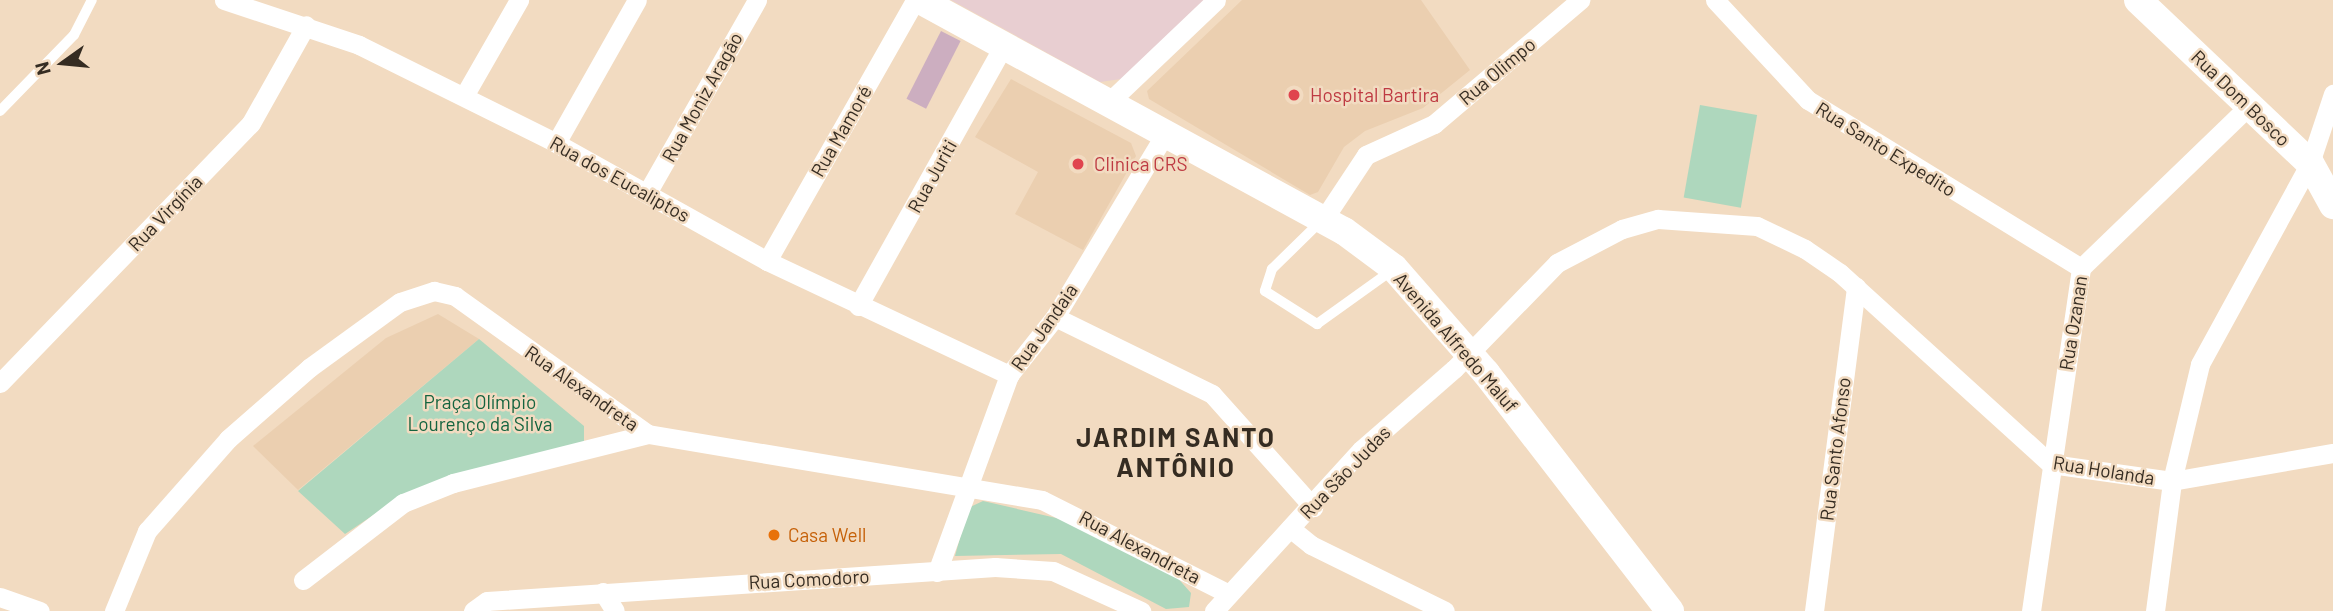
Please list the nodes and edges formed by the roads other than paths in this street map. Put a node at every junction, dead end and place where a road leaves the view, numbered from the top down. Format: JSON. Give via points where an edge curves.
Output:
{"nodes":[{"id":1,"x":92,"y":0,"type":"edge"},
{"id":2,"x":224,"y":0,"type":"edge"},
{"id":3,"x":519,"y":0,"type":"edge"},
{"id":4,"x":637,"y":0,"type":"edge"},
{"id":5,"x":757,"y":0,"type":"edge"},
{"id":6,"x":918,"y":0,"type":"edge"},
{"id":7,"x":1216,"y":0,"type":"edge"},
{"id":8,"x":1580,"y":0,"type":"edge"},
{"id":9,"x":1716,"y":0,"type":"edge"},
{"id":10,"x":2138,"y":0,"type":"edge"},
{"id":11,"x":306,"y":25,"type":"junction"},
{"id":12,"x":1004,"y":45,"type":"junction"},
{"id":13,"x":2333,"y":94,"type":"edge"},
{"id":14,"x":464,"y":96,"type":"junction"},
{"id":15,"x":1108,"y":103,"type":"junction"},
{"id":16,"x":2250,"y":105,"type":"junction"},
{"id":17,"x":1,"y":108,"type":"edge"},
{"id":18,"x":1165,"y":135,"type":"junction"},
{"id":19,"x":556,"y":142,"type":"junction"},
{"id":20,"x":2309,"y":163,"type":"junction"},
{"id":21,"x":648,"y":193,"type":"junction"},
{"id":22,"x":2333,"y":205,"type":"edge"},
{"id":23,"x":1323,"y":220,"type":"junction"},
{"id":24,"x":767,"y":261,"type":"junction"},
{"id":25,"x":1394,"y":268,"type":"junction"},
{"id":26,"x":2081,"y":268,"type":"junction"},
{"id":27,"x":1856,"y":287,"type":"junction"},
{"id":28,"x":858,"y":306,"type":"junction"},
{"id":29,"x":1055,"y":317,"type":"junction"},
{"id":30,"x":1469,"y":353,"type":"junction"},
{"id":31,"x":1009,"y":375,"type":"junction"},
{"id":32,"x":0,"y":383,"type":"edge"},
{"id":33,"x":648,"y":433,"type":"junction"},
{"id":34,"x":2333,"y":453,"type":"edge"},
{"id":35,"x":2051,"y":464,"type":"junction"},
{"id":36,"x":2172,"y":481,"type":"junction"},
{"id":37,"x":968,"y":484,"type":"junction"},
{"id":38,"x":1313,"y":506,"type":"junction"},
{"id":39,"x":1290,"y":528,"type":"junction"},
{"id":40,"x":937,"y":572,"type":"junction"},
{"id":41,"x":1650,"y":578,"type":"junction"},
{"id":42,"x":303,"y":580,"type":"dead end"},
{"id":43,"x":603,"y":592,"type":"junction"},
{"id":44,"x":1227,"y":593,"type":"junction"},
{"id":45,"x":0,"y":597,"type":"edge"},
{"id":46,"x":40,"y":611,"type":"edge"},
{"id":47,"x":114,"y":611,"type":"edge"},
{"id":48,"x":472,"y":611,"type":"edge"},
{"id":49,"x":615,"y":611,"type":"edge"},
{"id":50,"x":1141,"y":611,"type":"edge"},
{"id":51,"x":1214,"y":611,"type":"edge"},
{"id":52,"x":1446,"y":611,"type":"edge"},
{"id":53,"x":1670,"y":611,"type":"edge"},
{"id":54,"x":1686,"y":611,"type":"edge"},
{"id":55,"x":1814,"y":611,"type":"edge"},
{"id":56,"x":2031,"y":611,"type":"edge"},
{"id":57,"x":2155,"y":611,"type":"edge"}],
"edges":[{"from":1,"to":17,"type":"lane","via":[[74,35]]},
{"from":2,"to":11,"type":"street","name":"Rua dos Eucaliptos"},
{"from":3,"to":14,"type":"street"},
{"from":4,"to":19,"type":"street"},
{"from":5,"to":21,"type":"street","name":"Rua Moniz Aragão"},
{"from":6,"to":12,"type":"main road","name":"Avenida Alfredo Maluf"},
{"from":6,"to":24,"type":"street","name":"Rua Mamoré"},
{"from":7,"to":15,"type":"street"},
{"from":8,"to":23,"type":"street","name":"Rua Olimpo","via":[[1434,124],[1366,155]]},
{"from":9,"to":26,"type":"street","name":"Rua Santo Expedito","via":[[1808,100]]},
{"from":10,"to":16,"type":"main road","name":"Rua Dom Bosco"},
{"from":11,"to":14,"type":"street","name":"Rua dos Eucaliptos"},
{"from":11,"to":32,"type":"street","name":"Rua Virgínia","via":[[251,123]]},
{"from":12,"to":15,"type":"main road","name":"Avenida Alfredo Maluf"},
{"from":12,"to":28,"type":"street","name":"Rua Juriti"},
{"from":13,"to":20,"type":"street"},
{"from":14,"to":19,"type":"street","name":"Rua dos Eucaliptos"},
{"from":15,"to":18,"type":"main road","name":"Avenida Alfredo Maluf"},
{"from":16,"to":20,"type":"main road","name":"Rua Dom Bosco"},
{"from":16,"to":26,"type":"street","name":"Rua Ozanan"},
{"from":18,"to":23,"type":"main road","name":"Avenida Alfredo Maluf"},
{"from":18,"to":29,"type":"street","name":"Rua Jandaia"},
{"from":19,"to":21,"type":"street","name":"Rua dos Eucaliptos"},
{"from":20,"to":22,"type":"main road","name":"Rua Dom Bosco"},
{"from":20,"to":36,"type":"street","via":[[2200,364]]},
{"from":21,"to":24,"type":"street","name":"Rua dos Eucaliptos"},
{"from":23,"to":25,"type":"main road","name":"Avenida Alfredo Maluf"},
{"from":23,"to":25,"type":"lane","via":[[1263,284],[1308,321],[1326,322]]},
{"from":24,"to":28,"type":"street","name":"Rua dos Eucaliptos"},
{"from":25,"to":30,"type":"main road","name":"Avenida Alfredo Maluf"},
{"from":26,"to":35,"type":"street","name":"Rua Ozanan"},
{"from":27,"to":30,"type":"street","name":"Rua Holanda","via":[[1805,249],[1756,226],[1692,217],[1658,219],[1577,249]]},
{"from":27,"to":35,"type":"street","name":"Rua Holanda"},
{"from":27,"to":55,"type":"street","name":"Rua Santo Afonso"},
{"from":28,"to":31,"type":"street","name":"Rua dos Eucaliptos"},
{"from":29,"to":31,"type":"street","name":"Rua Jandaia"},
{"from":29,"to":38,"type":"street","via":[[1212,394]]},
{"from":30,"to":38,"type":"street","name":"Rua São Judas","via":[[1361,450]]},
{"from":30,"to":41,"type":"main road","name":"Avenida Alfredo Maluf"},
{"from":31,"to":37,"type":"street","name":"Rua Jandaia"},
{"from":33,"to":37,"type":"street","name":"Rua Alexandreta"},
{"from":33,"to":42,"type":"street","via":[[453,483],[403,503]]},
{"from":33,"to":47,"type":"street","name":"Rua Alexandreta","via":[[454,296],[412,296],[309,368],[182,487],[141,542]]},
{"from":34,"to":36,"type":"street","name":"Rua Holanda"},
{"from":35,"to":36,"type":"street","name":"Rua Holanda"},
{"from":35,"to":56,"type":"street","name":"Rua Ozanan"},
{"from":36,"to":57,"type":"street"},
{"from":37,"to":40,"type":"street","name":"Rua Jandaia"},
{"from":37,"to":44,"type":"street","name":"Rua Alexandreta","via":[[1068,509]]},
{"from":38,"to":39,"type":"street","name":"Rua São Judas"},
{"from":39,"to":44,"type":"street"},
{"from":39,"to":52,"type":"street","name":"Rua São Judas","via":[[1311,545]]},
{"from":40,"to":43,"type":"street","name":"Rua Comodoro"},
{"from":40,"to":50,"type":"street","name":"Rua Comodoro","via":[[1053,571]]},
{"from":41,"to":53,"type":"main road","name":"Avenida Alfredo Maluf"},
{"from":41,"to":54,"type":"main road","name":"Avenida Alfredo Maluf"},
{"from":43,"to":48,"type":"street","name":"Rua Comodoro","via":[[487,601]]},
{"from":43,"to":49,"type":"street"},
{"from":44,"to":51,"type":"street"},
{"from":45,"to":46,"type":"street"}]}
